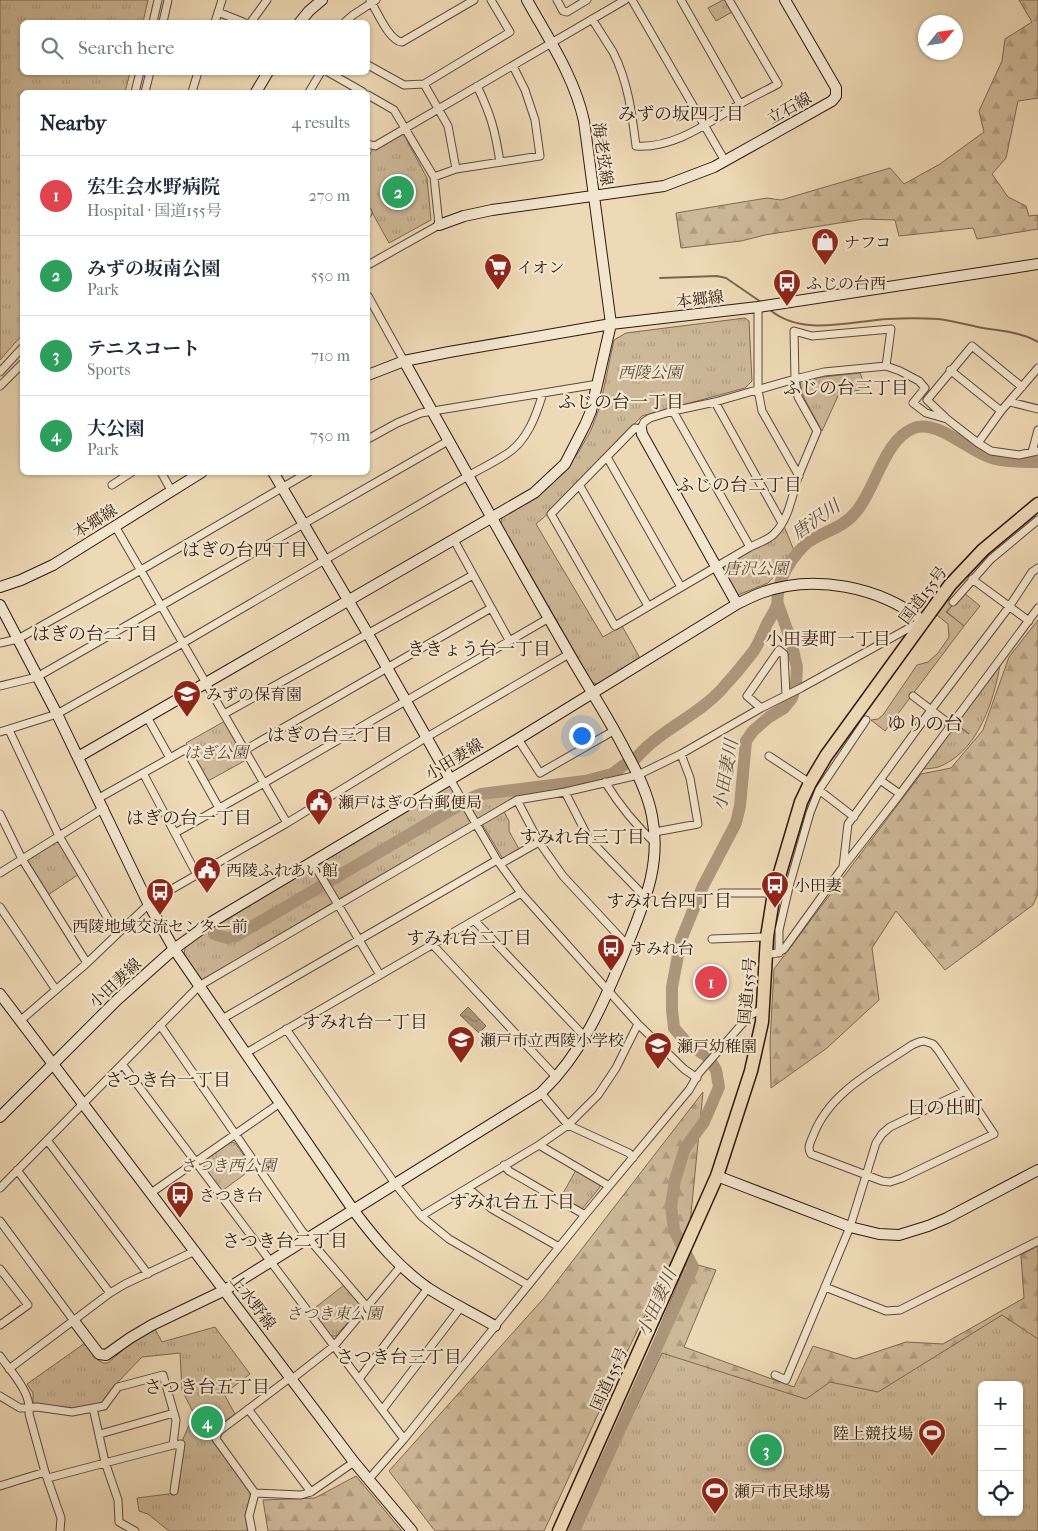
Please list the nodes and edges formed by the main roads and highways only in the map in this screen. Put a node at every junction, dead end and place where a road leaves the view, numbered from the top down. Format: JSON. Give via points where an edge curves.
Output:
{"nodes":[{"id":1,"x":1038,"y":504,"type":"edge"},
{"id":2,"x":559,"y":1531,"type":"edge"}],
"edges":[{"from":1,"to":2,"type":"highway","name":"国道155号","via":[[962,570],[826,756],[814,786],[798,810],[774,893],[767,936],[773,953],[762,1022],[751,1071],[717,1176]]}]}
